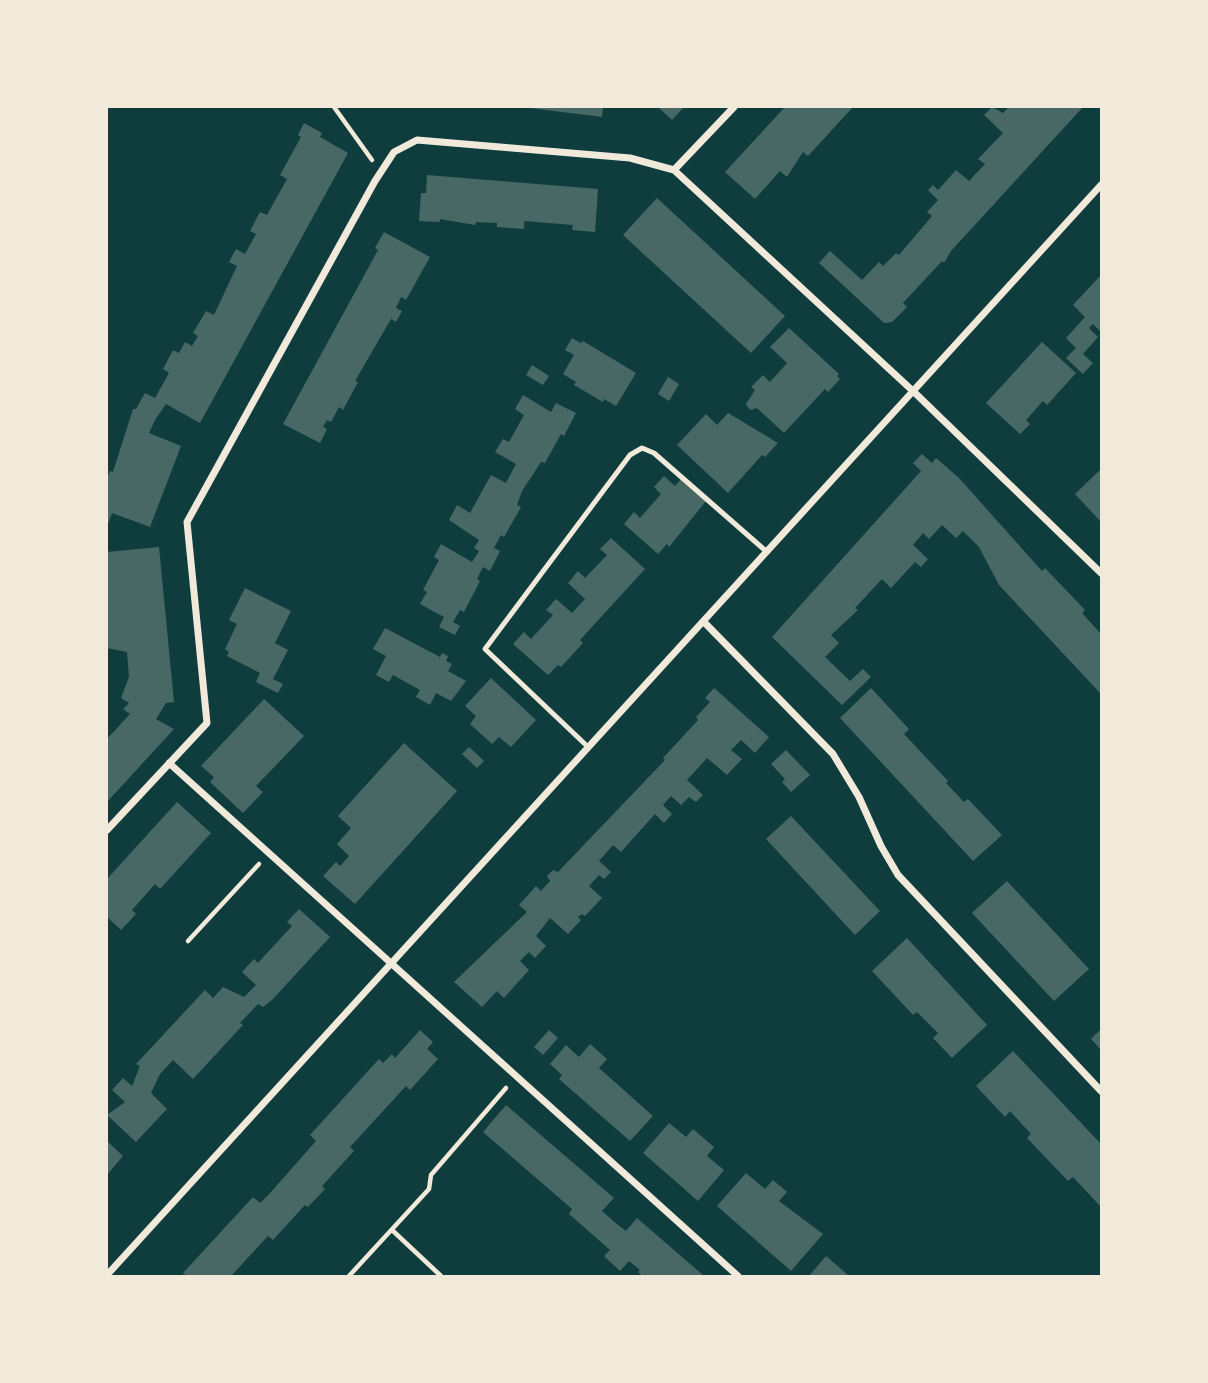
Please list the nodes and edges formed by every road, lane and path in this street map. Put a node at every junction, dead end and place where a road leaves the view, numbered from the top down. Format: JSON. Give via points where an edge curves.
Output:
{"nodes":[{"id":1,"x":334,"y":107,"type":"edge"},
{"id":2,"x":734,"y":107,"type":"edge"},
{"id":3,"x":674,"y":170,"type":"junction"},
{"id":4,"x":381,"y":172,"type":"junction"},
{"id":5,"x":1101,"y":186,"type":"edge"},
{"id":6,"x":914,"y":392,"type":"junction"},
{"id":7,"x":767,"y":552,"type":"junction"},
{"id":8,"x":1101,"y":573,"type":"edge"},
{"id":9,"x":704,"y":622,"type":"junction"},
{"id":10,"x":587,"y":746,"type":"junction"},
{"id":11,"x":169,"y":763,"type":"junction"},
{"id":12,"x":107,"y":830,"type":"edge"},
{"id":13,"x":269,"y":853,"type":"junction"},
{"id":14,"x":188,"y":941,"type":"dead end"},
{"id":15,"x":391,"y":964,"type":"junction"},
{"id":16,"x":516,"y":1077,"type":"junction"},
{"id":17,"x":1101,"y":1091,"type":"edge"},
{"id":18,"x":392,"y":1230,"type":"junction"},
{"id":19,"x":107,"y":1275,"type":"edge"},
{"id":20,"x":349,"y":1276,"type":"edge"},
{"id":21,"x":441,"y":1276,"type":"edge"},
{"id":22,"x":738,"y":1276,"type":"edge"}],
"edges":[{"from":1,"to":4,"type":"path"},
{"from":2,"to":3,"type":"street"},
{"from":3,"to":4,"type":"street","via":[[630,158],[417,140],[394,152]]},
{"from":3,"to":6,"type":"street"},
{"from":4,"to":11,"type":"street","via":[[187,522],[207,723]]},
{"from":5,"to":6,"type":"street"},
{"from":6,"to":7,"type":"street"},
{"from":6,"to":8,"type":"street"},
{"from":7,"to":9,"type":"street"},
{"from":7,"to":10,"type":"lane","via":[[654,453],[642,449],[630,455],[485,649]]},
{"from":9,"to":10,"type":"street"},
{"from":9,"to":17,"type":"street","via":[[833,754],[898,875]]},
{"from":10,"to":15,"type":"street"},
{"from":11,"to":12,"type":"street"},
{"from":11,"to":13,"type":"street"},
{"from":13,"to":14,"type":"path"},
{"from":13,"to":15,"type":"street"},
{"from":15,"to":16,"type":"street"},
{"from":15,"to":19,"type":"street"},
{"from":16,"to":18,"type":"path","via":[[431,1175],[429,1189]]},
{"from":16,"to":22,"type":"street"},
{"from":18,"to":20,"type":"path"},
{"from":18,"to":21,"type":"path"}]}
